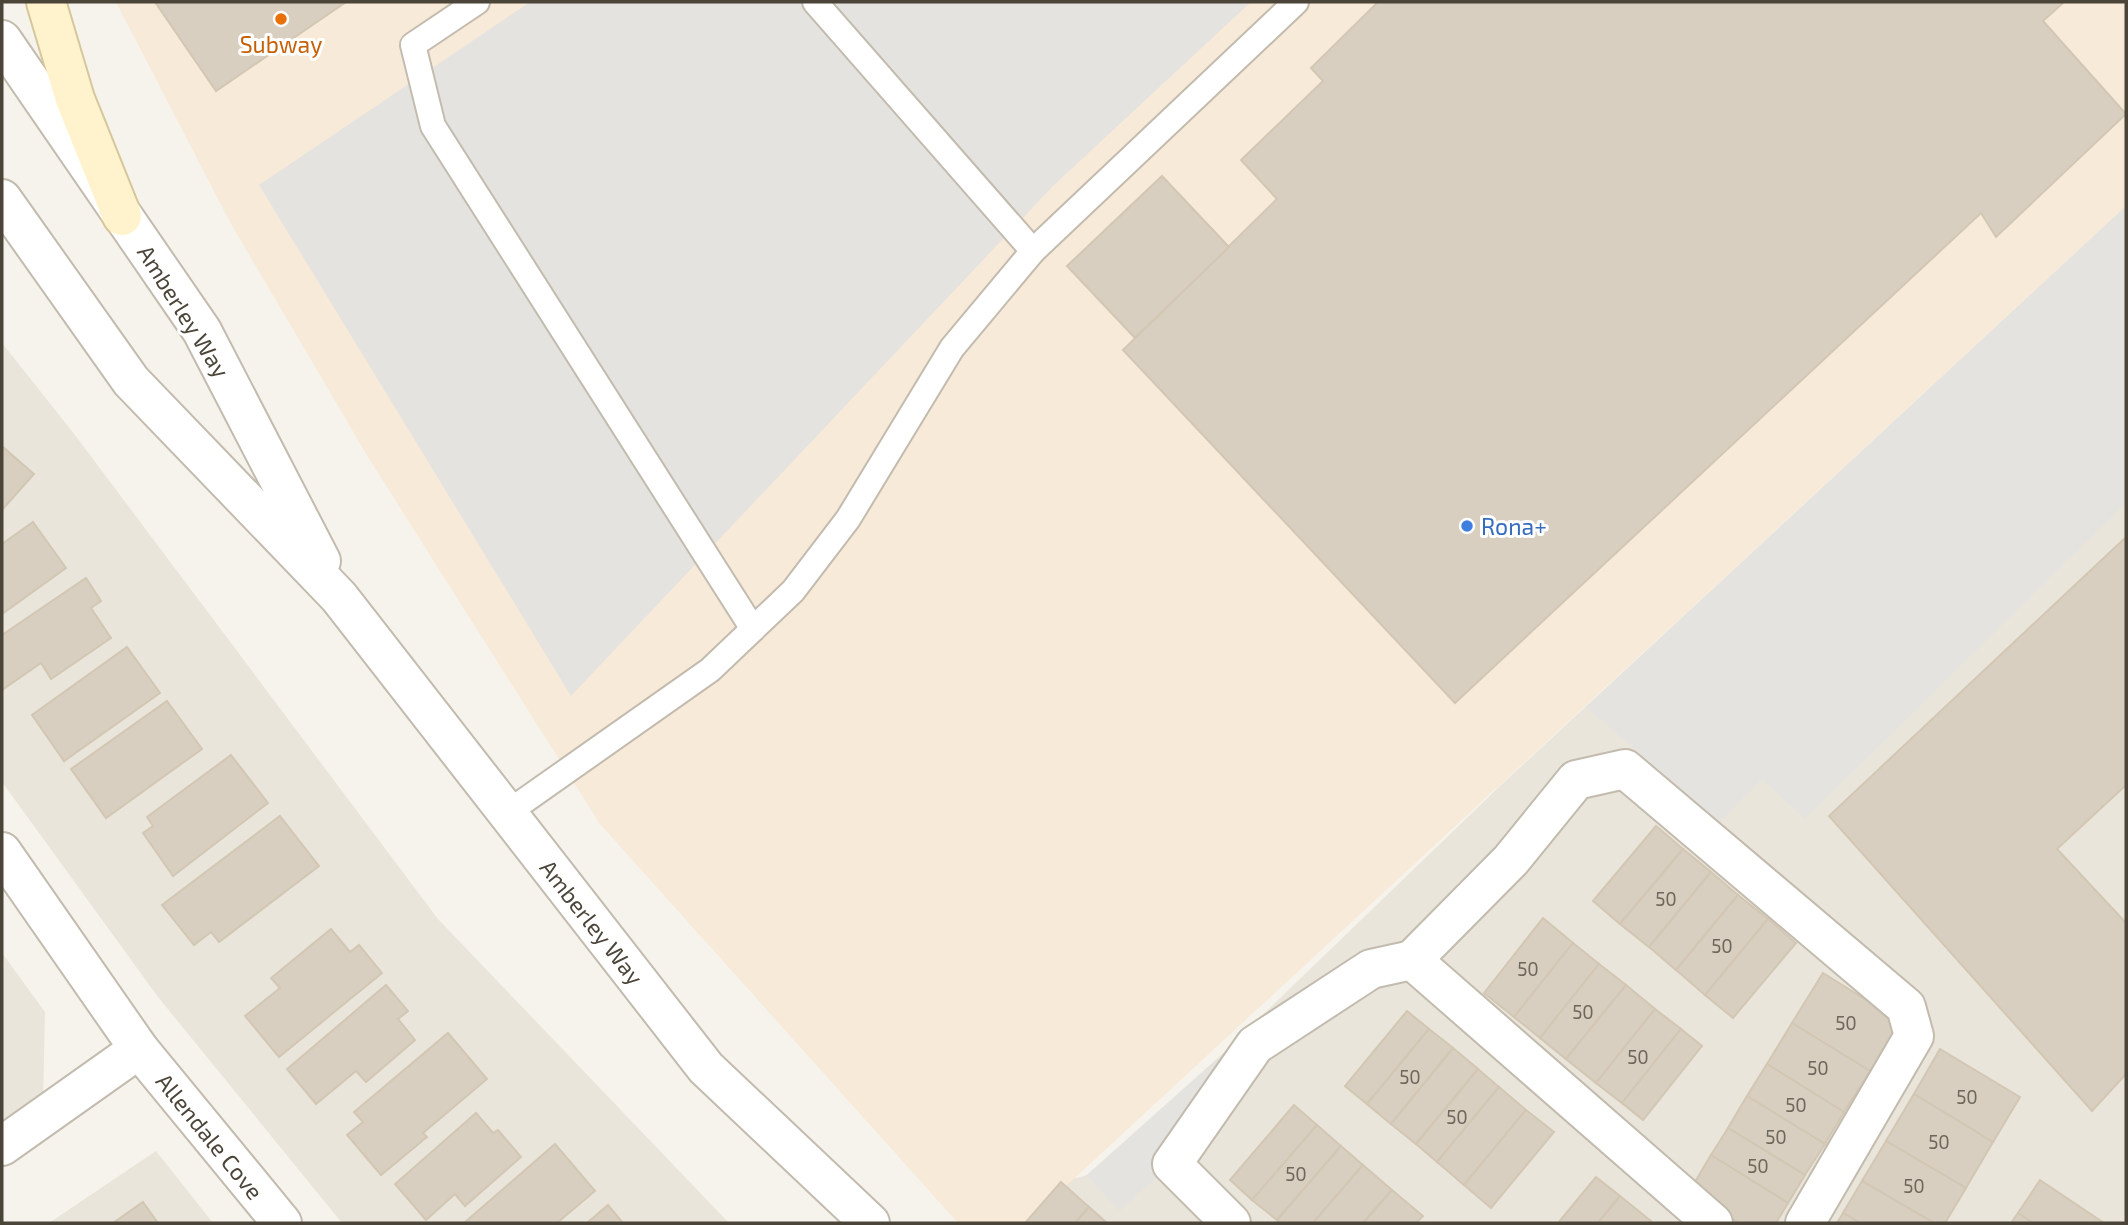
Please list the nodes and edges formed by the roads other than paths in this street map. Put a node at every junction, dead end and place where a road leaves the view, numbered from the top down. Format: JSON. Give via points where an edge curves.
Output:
{"nodes":[{"id":1,"x":46,"y":2,"type":"edge"},
{"id":2,"x":477,"y":2,"type":"edge"},
{"id":3,"x":815,"y":2,"type":"edge"},
{"id":4,"x":1296,"y":2,"type":"edge"},
{"id":5,"x":2,"y":40,"type":"edge"},
{"id":6,"x":2,"y":199,"type":"edge"},
{"id":7,"x":122,"y":216,"type":"junction"},
{"id":8,"x":1033,"y":251,"type":"junction"},
{"id":9,"x":339,"y":597,"type":"junction"},
{"id":10,"x":753,"y":629,"type":"junction"},
{"id":11,"x":507,"y":813,"type":"junction"},
{"id":12,"x":2,"y":852,"type":"edge"},
{"id":13,"x":1412,"y":960,"type":"junction"},
{"id":14,"x":139,"y":1049,"type":"junction"},
{"id":15,"x":2,"y":1146,"type":"edge"},
{"id":16,"x":282,"y":1223,"type":"edge"},
{"id":17,"x":870,"y":1223,"type":"edge"},
{"id":18,"x":1231,"y":1223,"type":"edge"},
{"id":19,"x":1713,"y":1223,"type":"edge"},
{"id":20,"x":1805,"y":1223,"type":"edge"}],
"edges":[{"from":1,"to":7,"type":"main road","via":[[75,99]]},
{"from":2,"to":10,"type":"lane","via":[[413,46],[433,126]]},
{"from":3,"to":8,"type":"lane"},
{"from":4,"to":8,"type":"lane"},
{"from":5,"to":7,"type":"street","name":"Amberley Way"},
{"from":6,"to":9,"type":"street","name":"Amberley Way","via":[[131,382]]},
{"from":7,"to":9,"type":"street","name":"Amberley Way","via":[[202,331]]},
{"from":8,"to":10,"type":"lane","via":[[952,348],[848,519],[793,591]]},
{"from":9,"to":11,"type":"street","name":"Amberley Way"},
{"from":10,"to":11,"type":"lane","via":[[710,670]]},
{"from":11,"to":17,"type":"street","name":"Amberley Way","via":[[706,1068]]},
{"from":12,"to":14,"type":"street","name":"Allendale Cove"},
{"from":13,"to":18,"type":"street","via":[[1371,969],[1255,1045],[1172,1164]]},
{"from":13,"to":19,"type":"street"},
{"from":13,"to":20,"type":"street","via":[[1511,860],[1576,780],[1625,769],[1906,1007],[1914,1035]]},
{"from":14,"to":15,"type":"street"},
{"from":14,"to":16,"type":"street","name":"Allendale Cove"}]}
